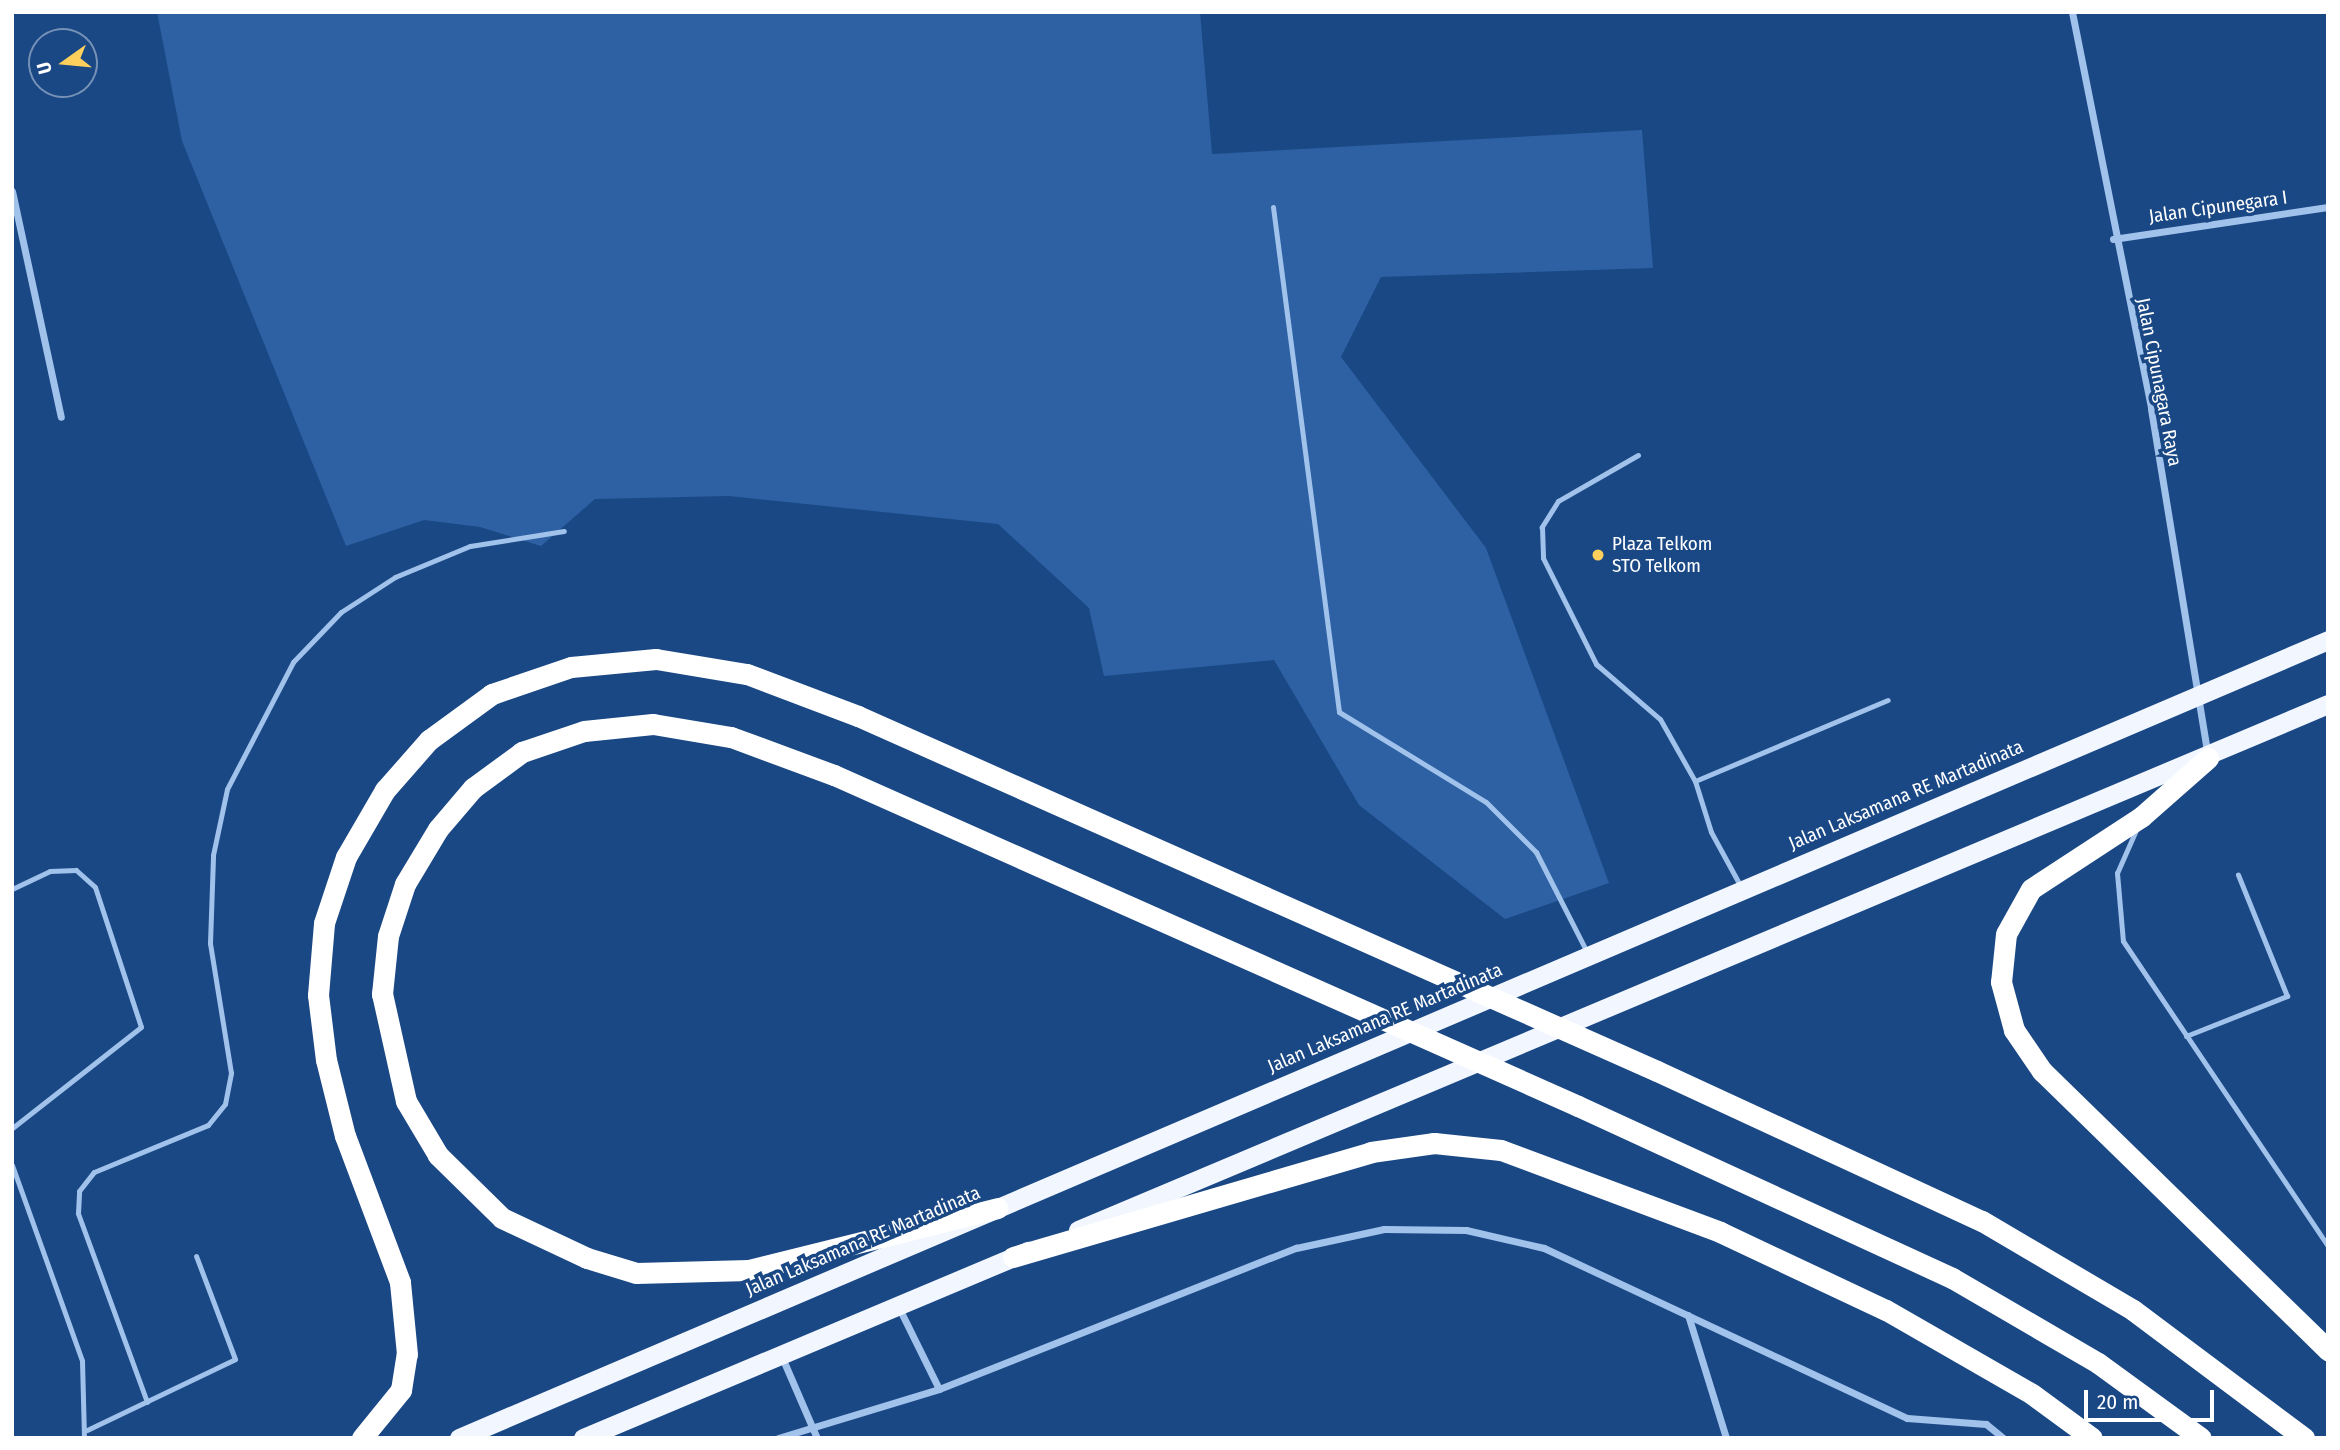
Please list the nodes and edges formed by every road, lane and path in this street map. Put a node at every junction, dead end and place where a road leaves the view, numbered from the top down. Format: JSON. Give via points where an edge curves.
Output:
{"nodes":[{"id":1,"x":2072,"y":12,"type":"edge"},
{"id":2,"x":12,"y":191,"type":"edge"},
{"id":3,"x":1273,"y":207,"type":"dead end"},
{"id":4,"x":2328,"y":207,"type":"edge"},
{"id":5,"x":2113,"y":239,"type":"junction"},
{"id":6,"x":61,"y":417,"type":"dead end"},
{"id":7,"x":1638,"y":455,"type":"dead end"},
{"id":8,"x":564,"y":530,"type":"dead end"},
{"id":9,"x":2328,"y":640,"type":"edge"},
{"id":10,"x":2193,"y":695,"type":"junction"},
{"id":11,"x":1888,"y":700,"type":"dead end"},
{"id":12,"x":2328,"y":704,"type":"edge"},
{"id":13,"x":2208,"y":758,"type":"junction"},
{"id":14,"x":1695,"y":781,"type":"junction"},
{"id":15,"x":2141,"y":817,"type":"junction"},
{"id":16,"x":2238,"y":875,"type":"dead end"},
{"id":17,"x":12,"y":889,"type":"edge"},
{"id":18,"x":1743,"y":890,"type":"junction"},
{"id":19,"x":1589,"y":956,"type":"junction"},
{"id":20,"x":2186,"y":1036,"type":"junction"},
{"id":21,"x":12,"y":1128,"type":"edge"},
{"id":22,"x":12,"y":1165,"type":"edge"},
{"id":23,"x":997,"y":1208,"type":"junction"},
{"id":24,"x":2328,"y":1246,"type":"edge"},
{"id":25,"x":196,"y":1255,"type":"dead end"},
{"id":26,"x":1013,"y":1257,"type":"junction"},
{"id":27,"x":898,"y":1306,"type":"junction"},
{"id":28,"x":1688,"y":1315,"type":"junction"},
{"id":29,"x":2328,"y":1350,"type":"edge"},
{"id":30,"x":781,"y":1355,"type":"junction"},
{"id":31,"x":939,"y":1389,"type":"junction"},
{"id":32,"x":147,"y":1402,"type":"junction"},
{"id":33,"x":813,"y":1427,"type":"junction"},
{"id":34,"x":87,"y":1430,"type":"junction"},
{"id":35,"x":85,"y":1438,"type":"edge"},
{"id":36,"x":362,"y":1438,"type":"edge"},
{"id":37,"x":459,"y":1438,"type":"edge"},
{"id":38,"x":583,"y":1438,"type":"edge"},
{"id":39,"x":778,"y":1438,"type":"edge"},
{"id":40,"x":817,"y":1438,"type":"edge"},
{"id":41,"x":1726,"y":1438,"type":"edge"},
{"id":42,"x":2003,"y":1438,"type":"edge"},
{"id":43,"x":2092,"y":1438,"type":"edge"},
{"id":44,"x":2201,"y":1438,"type":"edge"},
{"id":45,"x":2304,"y":1438,"type":"edge"}],
"edges":[{"from":1,"to":5,"type":"street","name":"Jalan Cipunagara Raya"},
{"from":2,"to":6,"type":"street"},
{"from":3,"to":19,"type":"lane","via":[[1339,712],[1486,802],[1536,852]]},
{"from":4,"to":5,"type":"street","name":"Jalan Cipunegara I"},
{"from":5,"to":10,"type":"street","name":"Jalan Cipunagara Raya","via":[[2151,409]]},
{"from":7,"to":14,"type":"lane","via":[[1558,501],[1542,527],[1543,558],[1596,664],[1660,719]]},
{"from":8,"to":32,"type":"lane","via":[[470,546],[395,577],[341,612],[293,662],[227,789],[213,855],[210,943],[231,1073],[225,1104],[208,1125],[94,1171],[79,1191],[78,1213]]},
{"from":9,"to":10,"type":"highway","name":"Jalan Laksamana RE Martadinata"},
{"from":10,"to":13,"type":"street","name":"Jalan Cipunagara Raya"},
{"from":10,"to":18,"type":"highway","name":"Jalan Laksamana RE Martadinata"},
{"from":11,"to":14,"type":"lane"},
{"from":12,"to":13,"type":"highway"},
{"from":13,"to":15,"type":"highway"},
{"from":13,"to":26,"type":"highway"},
{"from":14,"to":18,"type":"lane","via":[[1712,832]]},
{"from":15,"to":20,"type":"lane","via":[[2118,873],[2123,941]]},
{"from":15,"to":29,"type":"highway","via":[[2031,888],[2006,934],[2001,982],[2014,1030],[2042,1071]]},
{"from":16,"to":20,"type":"lane","via":[[2287,996]]},
{"from":17,"to":21,"type":"lane","via":[[50,871],[76,870],[95,887],[141,1027]]},
{"from":18,"to":19,"type":"highway","name":"Jalan Laksamana RE Martadinata"},
{"from":19,"to":23,"type":"highway","name":"Jalan Laksamana RE Martadinata"},
{"from":20,"to":24,"type":"lane"},
{"from":22,"to":34,"type":"lane","via":[[82,1361]]},
{"from":23,"to":37,"type":"highway","name":"Jalan Laksamana RE Martadinata"},
{"from":23,"to":44,"type":"highway","bridge":true,"via":[[749,1270],[636,1273],[587,1258],[502,1218],[438,1155],[406,1101],[383,994],[388,936],[405,884],[438,828],[473,788],[522,752],[584,731],[653,724],[731,737],[821,771],[1577,1106],[1952,1278],[2098,1363]]},
{"from":25,"to":32,"type":"lane","via":[[235,1359]]},
{"from":26,"to":27,"type":"highway"},
{"from":26,"to":43,"type":"highway","via":[[1371,1152],[1434,1143],[1501,1150],[1720,1232],[1886,1310],[2032,1394]]},
{"from":27,"to":30,"type":"highway"},
{"from":27,"to":31,"type":"street"},
{"from":28,"to":31,"type":"street","via":[[1544,1248],[1466,1230],[1384,1229],[1296,1248]]},
{"from":28,"to":41,"type":"street"},
{"from":28,"to":42,"type":"street","via":[[1907,1418],[1986,1423]]},
{"from":30,"to":33,"type":"street"},
{"from":30,"to":38,"type":"highway"},
{"from":31,"to":33,"type":"street"},
{"from":32,"to":34,"type":"lane"},
{"from":33,"to":39,"type":"street"},
{"from":33,"to":40,"type":"street"},
{"from":34,"to":35,"type":"lane"},
{"from":36,"to":45,"type":"highway","bridge":true,"via":[[401,1390],[407,1354],[400,1282],[345,1136],[326,1060],[318,995],[324,923],[346,857],[385,790],[429,740],[492,694],[571,667],[656,659],[759,679],[858,716],[1657,1071],[1982,1221],[2133,1310]]}]}
